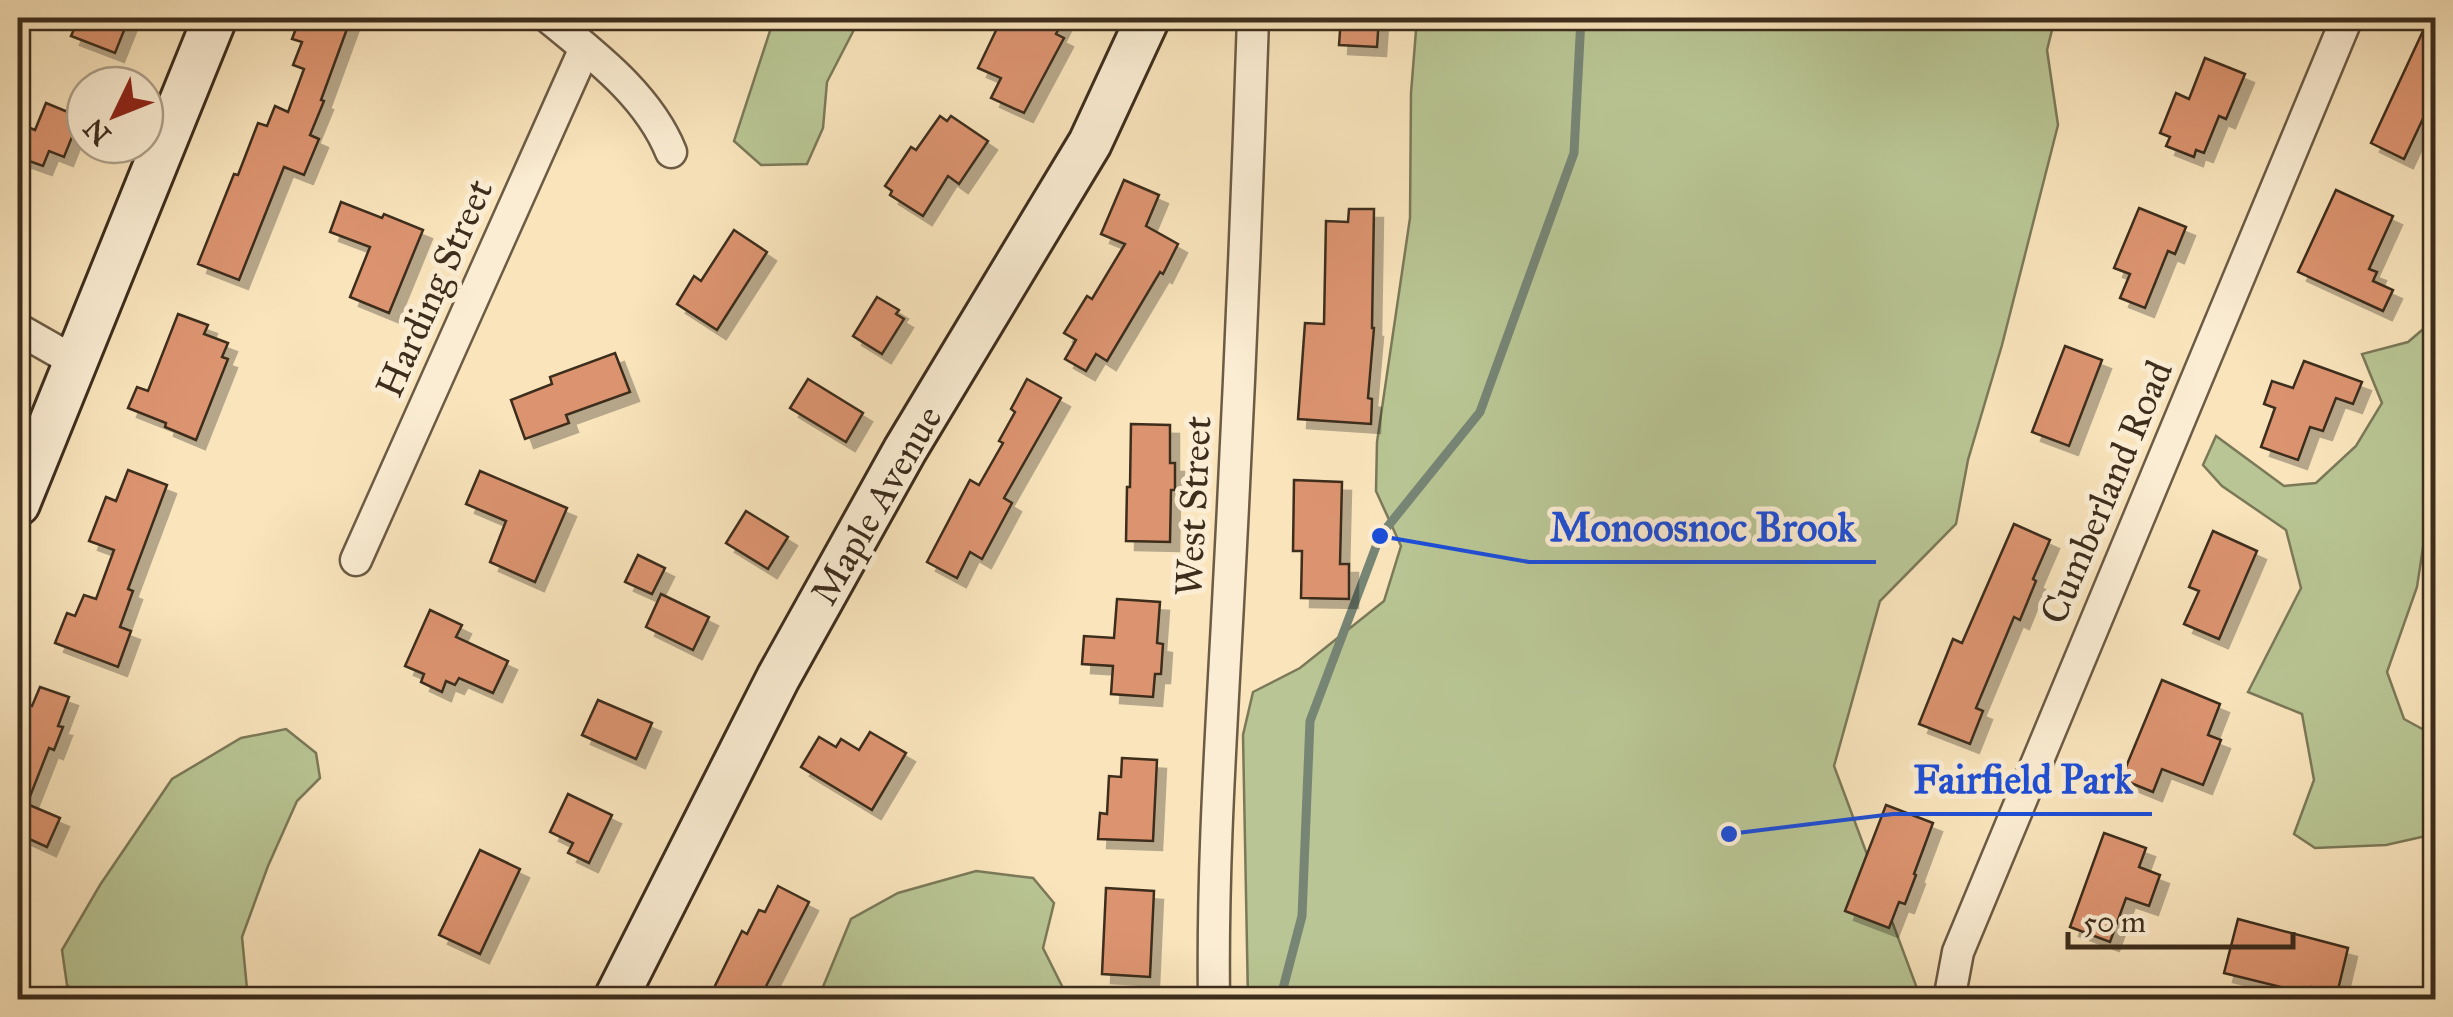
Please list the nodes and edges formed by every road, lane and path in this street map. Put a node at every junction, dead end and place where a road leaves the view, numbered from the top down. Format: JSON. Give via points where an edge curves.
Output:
{"nodes":[{"id":1,"x":216,"y":18,"type":"edge"},
{"id":2,"x":549,"y":18,"type":"edge"},
{"id":3,"x":1148,"y":18,"type":"edge"},
{"id":4,"x":1254,"y":18,"type":"edge"},
{"id":5,"x":2347,"y":18,"type":"edge"},
{"id":6,"x":585,"y":48,"type":"junction"},
{"id":7,"x":670,"y":152,"type":"dead end"},
{"id":8,"x":18,"y":328,"type":"edge"},
{"id":9,"x":76,"y":362,"type":"junction"},
{"id":10,"x":18,"y":504,"type":"edge"},
{"id":11,"x":356,"y":560,"type":"dead end"},
{"id":12,"x":616,"y":1000,"type":"edge"},
{"id":13,"x":1214,"y":1000,"type":"edge"},
{"id":14,"x":1948,"y":1000,"type":"edge"}],
"edges":[{"from":1,"to":9,"type":"main road"},
{"from":2,"to":6,"type":"street"},
{"from":3,"to":12,"type":"main road","name":"Maple Avenue","via":[[1090,143],[905,450],[778,678]]},
{"from":4,"to":13,"type":"street","name":"West Street"},
{"from":5,"to":14,"type":"street","name":"Cumberland Road","via":[[1958,952]]},
{"from":6,"to":7,"type":"street","via":[[651,114]]},
{"from":6,"to":11,"type":"street","name":"Harding Street"},
{"from":8,"to":9,"type":"street"},
{"from":9,"to":10,"type":"main road"}]}
